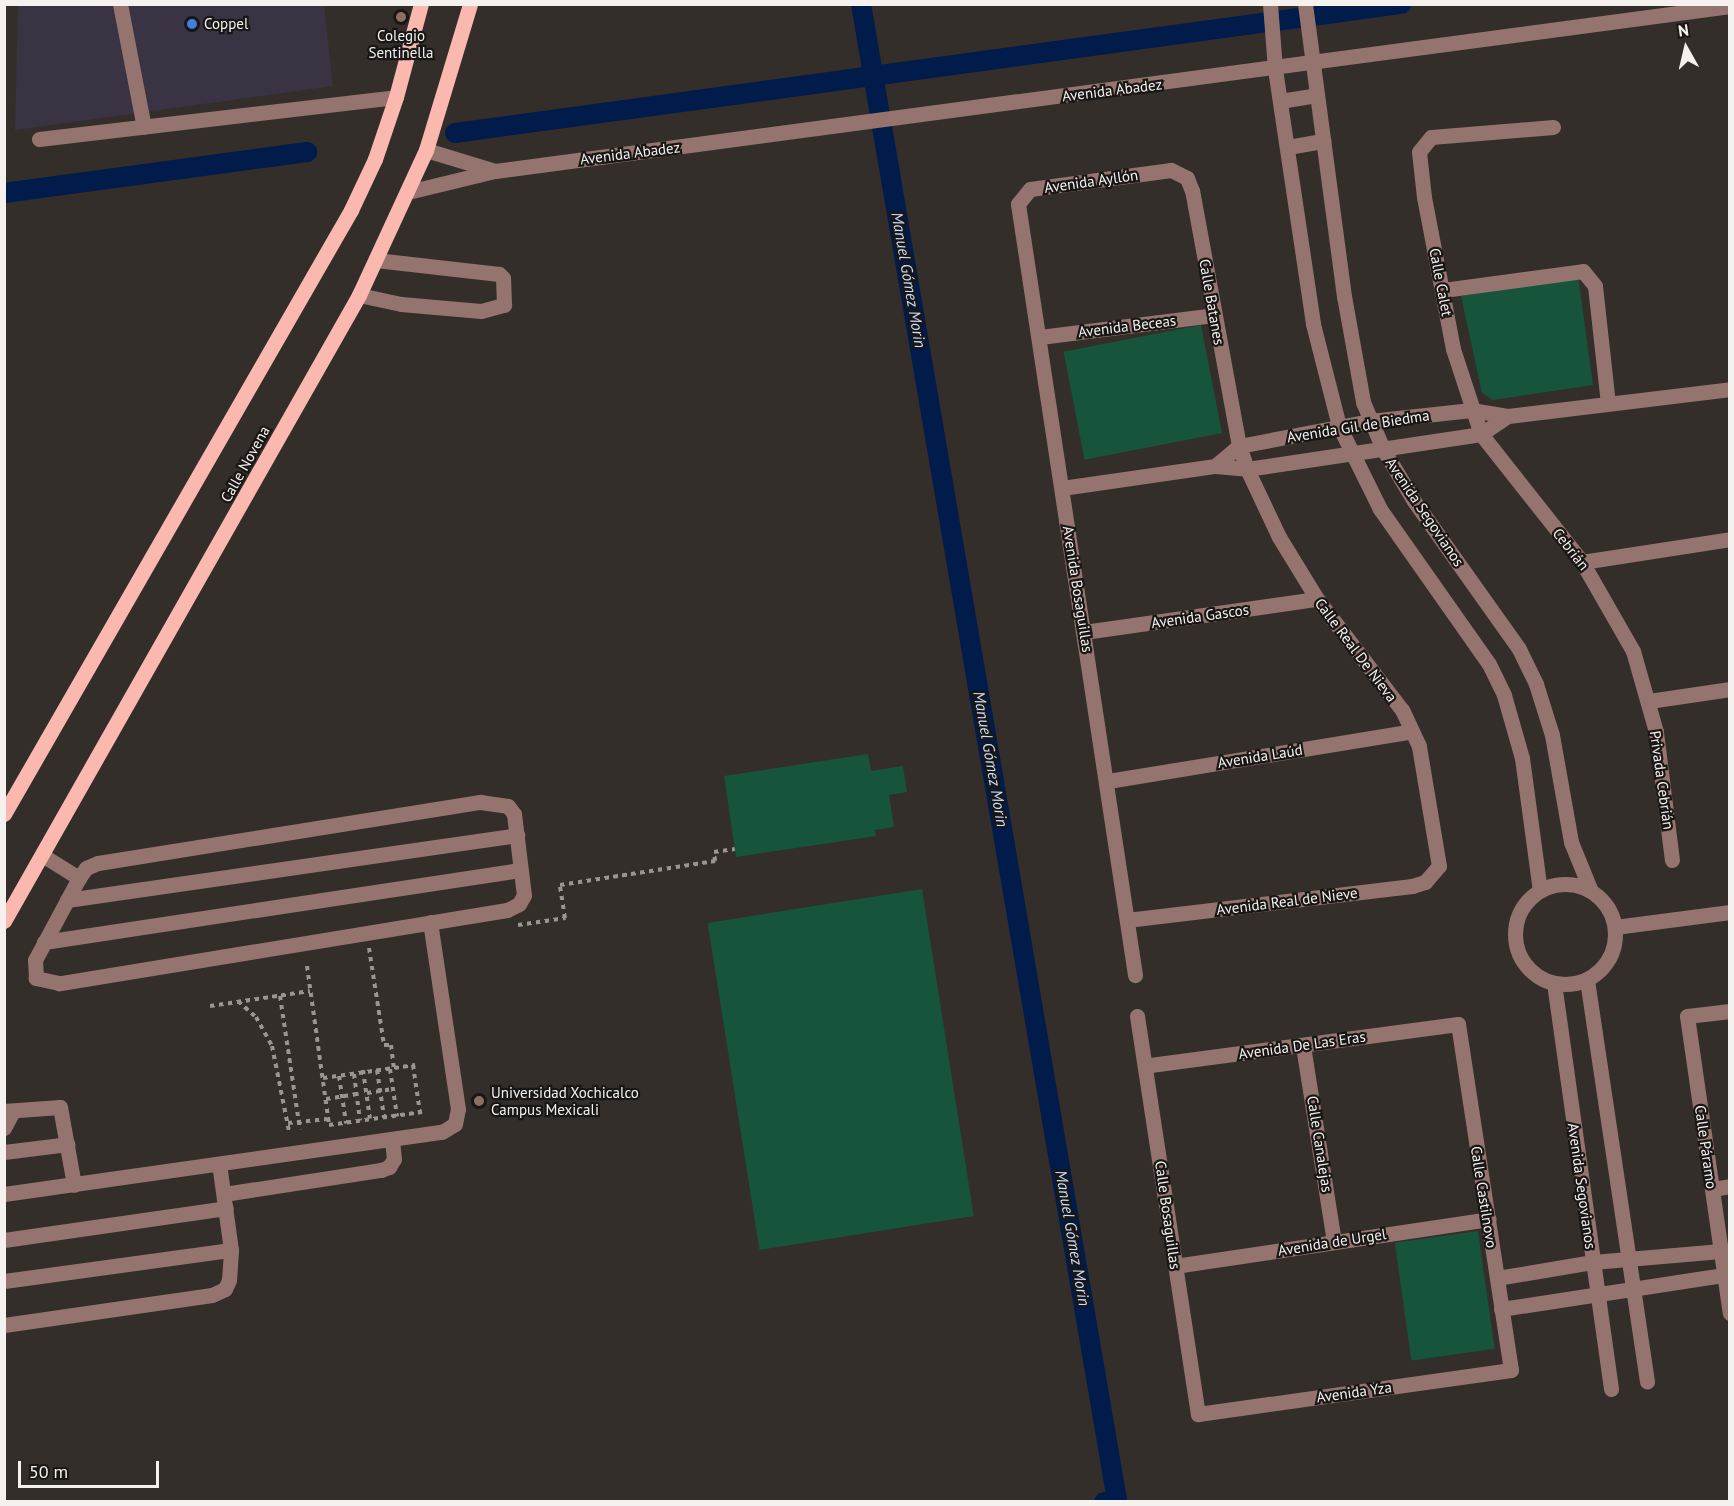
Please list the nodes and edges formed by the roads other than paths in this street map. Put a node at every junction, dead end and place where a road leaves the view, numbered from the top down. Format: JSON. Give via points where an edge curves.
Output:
{"nodes":[{"id":1,"x":120,"y":4,"type":"edge"},
{"id":2,"x":420,"y":4,"type":"edge"},
{"id":3,"x":470,"y":4,"type":"edge"},
{"id":4,"x":1270,"y":4,"type":"edge"},
{"id":5,"x":1305,"y":4,"type":"edge"},
{"id":6,"x":1730,"y":6,"type":"edge"},
{"id":7,"x":1313,"y":64,"type":"junction"},
{"id":8,"x":1275,"y":69,"type":"junction"},
{"id":9,"x":1317,"y":95,"type":"junction"},
{"id":10,"x":396,"y":97,"type":"junction"},
{"id":11,"x":1280,"y":101,"type":"junction"},
{"id":12,"x":144,"y":127,"type":"junction"},
{"id":13,"x":1552,"y":127,"type":"dead end"},
{"id":14,"x":39,"y":139,"type":"dead end"},
{"id":15,"x":1323,"y":141,"type":"junction"},
{"id":16,"x":1288,"y":147,"type":"junction"},
{"id":17,"x":426,"y":150,"type":"junction"},
{"id":18,"x":1172,"y":170,"type":"joint"},
{"id":19,"x":495,"y":171,"type":"junction"},
{"id":20,"x":408,"y":192,"type":"junction"},
{"id":21,"x":1018,"y":204,"type":"joint"},
{"id":22,"x":376,"y":260,"type":"junction"},
{"id":23,"x":1443,"y":290,"type":"junction"},
{"id":24,"x":359,"y":295,"type":"junction"},
{"id":25,"x":1214,"y":315,"type":"junction"},
{"id":26,"x":1040,"y":338,"type":"junction"},
{"id":27,"x":1730,"y":389,"type":"edge"},
{"id":28,"x":1608,"y":403,"type":"junction"},
{"id":29,"x":1472,"y":410,"type":"junction"},
{"id":30,"x":1508,"y":416,"type":"junction"},
{"id":31,"x":1370,"y":421,"type":"junction"},
{"id":32,"x":1339,"y":426,"type":"junction"},
{"id":33,"x":1481,"y":434,"type":"junction"},
{"id":34,"x":1239,"y":446,"type":"junction"},
{"id":35,"x":1383,"y":449,"type":"junction"},
{"id":36,"x":1350,"y":454,"type":"junction"},
{"id":37,"x":1215,"y":466,"type":"junction"},
{"id":38,"x":1247,"y":469,"type":"junction"},
{"id":39,"x":1062,"y":488,"type":"junction"},
{"id":40,"x":1730,"y":539,"type":"edge"},
{"id":41,"x":1582,"y":562,"type":"junction"},
{"id":42,"x":1317,"y":599,"type":"junction"},
{"id":43,"x":1084,"y":632,"type":"junction"},
{"id":44,"x":1730,"y":690,"type":"edge"},
{"id":45,"x":1649,"y":701,"type":"junction"},
{"id":46,"x":1412,"y":731,"type":"junction"},
{"id":47,"x":1108,"y":781,"type":"junction"},
{"id":48,"x":4,"y":814,"type":"edge"},
{"id":49,"x":517,"y":835,"type":"junction"},
{"id":50,"x":42,"y":855,"type":"junction"},
{"id":51,"x":1672,"y":860,"type":"dead end"},
{"id":52,"x":1439,"y":866,"type":"joint"},
{"id":53,"x":521,"y":870,"type":"junction"},
{"id":54,"x":79,"y":878,"type":"junction"},
{"id":55,"x":1540,"y":891,"type":"junction"},
{"id":56,"x":1591,"y":891,"type":"junction"},
{"id":57,"x":66,"y":900,"type":"junction"},
{"id":58,"x":1730,"y":912,"type":"edge"},
{"id":59,"x":1127,"y":920,"type":"junction"},
{"id":60,"x":4,"y":921,"type":"edge"},
{"id":61,"x":430,"y":922,"type":"junction"},
{"id":62,"x":1615,"y":927,"type":"junction"},
{"id":63,"x":44,"y":942,"type":"junction"},
{"id":64,"x":1135,"y":975,"type":"dead end"},
{"id":65,"x":1587,"y":980,"type":"junction"},
{"id":66,"x":1554,"y":983,"type":"junction"},
{"id":67,"x":1730,"y":1011,"type":"edge"},
{"id":68,"x":1137,"y":1016,"type":"dead end"},
{"id":69,"x":1458,"y":1024,"type":"joint"},
{"id":70,"x":1303,"y":1046,"type":"junction"},
{"id":71,"x":1145,"y":1066,"type":"junction"},
{"id":72,"x":9,"y":1111,"type":"edge"},
{"id":73,"x":4,"y":1128,"type":"edge"},
{"id":74,"x":392,"y":1140,"type":"junction"},
{"id":75,"x":68,"y":1144,"type":"junction"},
{"id":76,"x":4,"y":1152,"type":"edge"},
{"id":77,"x":219,"y":1164,"type":"junction"},
{"id":78,"x":74,"y":1185,"type":"junction"},
{"id":79,"x":1730,"y":1186,"type":"edge"},
{"id":80,"x":1713,"y":1189,"type":"junction"},
{"id":81,"x":4,"y":1194,"type":"edge"},
{"id":82,"x":225,"y":1201,"type":"junction"},
{"id":83,"x":1488,"y":1219,"type":"junction"},
{"id":84,"x":4,"y":1240,"type":"edge"},
{"id":85,"x":1334,"y":1242,"type":"junction"},
{"id":86,"x":231,"y":1250,"type":"junction"},
{"id":87,"x":1721,"y":1251,"type":"junction"},
{"id":88,"x":1630,"y":1257,"type":"junction"},
{"id":89,"x":1593,"y":1262,"type":"junction"},
{"id":90,"x":1175,"y":1266,"type":"junction"},
{"id":91,"x":1724,"y":1275,"type":"junction"},
{"id":92,"x":1497,"y":1278,"type":"junction"},
{"id":93,"x":4,"y":1281,"type":"edge"},
{"id":94,"x":1634,"y":1290,"type":"junction"},
{"id":95,"x":1597,"y":1296,"type":"junction"},
{"id":96,"x":1501,"y":1309,"type":"junction"},
{"id":97,"x":1730,"y":1313,"type":"edge"},
{"id":98,"x":4,"y":1325,"type":"edge"},
{"id":99,"x":1511,"y":1370,"type":"joint"},
{"id":100,"x":1647,"y":1382,"type":"dead end"},
{"id":101,"x":1611,"y":1389,"type":"dead end"},
{"id":102,"x":1198,"y":1414,"type":"joint"}],
"edges":[{"from":1,"to":12,"type":"street"},
{"from":2,"to":10,"type":"main road"},
{"from":3,"to":17,"type":"main road","name":"Calle Novena"},
{"from":4,"to":8,"type":"street"},
{"from":5,"to":7,"type":"street","name":"Avenida Segovianos"},
{"from":6,"to":7,"type":"street","name":"Avenida Abadez"},
{"from":7,"to":8,"type":"street","name":"Avenida Abadez"},
{"from":7,"to":9,"type":"street","name":"Avenida Segovianos"},
{"from":8,"to":11,"type":"street"},
{"from":8,"to":19,"type":"street","name":"Avenida Abadez"},
{"from":9,"to":11,"type":"street"},
{"from":9,"to":15,"type":"street","name":"Avenida Segovianos"},
{"from":10,"to":12,"type":"street"},
{"from":10,"to":48,"type":"main road","via":[[375,159],[351,210]]},
{"from":11,"to":16,"type":"street"},
{"from":12,"to":14,"type":"street"},
{"from":13,"to":23,"type":"street","name":"Calle Calet","via":[[1439,134],[1431,137],[1419,152]]},
{"from":15,"to":16,"type":"street"},
{"from":15,"to":31,"type":"street","name":"Avenida Segovianos","via":[[1354,364]]},
{"from":16,"to":32,"type":"street","via":[[1313,324]]},
{"from":17,"to":19,"type":"street","name":"Avenida Abadez"},
{"from":17,"to":20,"type":"main road","name":"Calle Novena"},
{"from":18,"to":21,"type":"street","name":"Avenida Ayllón","via":[[1030,189]]},
{"from":18,"to":25,"type":"street","name":"Calle Batanes","via":[[1187,178],[1192,190]]},
{"from":19,"to":20,"type":"street","name":"Avenida Abadez"},
{"from":20,"to":22,"type":"main road","name":"Calle Novena"},
{"from":21,"to":26,"type":"street","name":"Avenida Bosaguillas"},
{"from":22,"to":24,"type":"main road","name":"Calle Novena"},
{"from":22,"to":24,"type":"street","via":[[499,274],[503,278],[504,305],[481,311],[401,304]]},
{"from":23,"to":28,"type":"street","via":[[1583,271],[1594,286]]},
{"from":23,"to":29,"type":"street","name":"Calle Calet","via":[[1453,349]]},
{"from":24,"to":50,"type":"main road","name":"Calle Novena"},
{"from":25,"to":26,"type":"street","name":"Avenida Beceas"},
{"from":25,"to":34,"type":"street","name":"Calle Batanes"},
{"from":26,"to":39,"type":"street","name":"Avenida Bosaguillas"},
{"from":27,"to":28,"type":"street","name":"Avenida Gil de Biedma"},
{"from":28,"to":30,"type":"street","name":"Avenida Gil de Biedma"},
{"from":29,"to":30,"type":"street","name":"Avenida Gil de Biedma"},
{"from":29,"to":31,"type":"street","name":"Avenida Gil de Biedma"},
{"from":29,"to":33,"type":"street","name":"Cebrián"},
{"from":30,"to":33,"type":"street","name":"Avenida Gil de Biedma"},
{"from":31,"to":32,"type":"street","name":"Avenida Gil de Biedma"},
{"from":31,"to":35,"type":"street","name":"Avenida Segovianos"},
{"from":32,"to":34,"type":"street","name":"Avenida Gil de Biedma"},
{"from":32,"to":36,"type":"street"},
{"from":33,"to":35,"type":"street","name":"Avenida Gil de Biedma"},
{"from":33,"to":41,"type":"street","name":"Cebrián"},
{"from":34,"to":37,"type":"street","name":"Avenida Gil de Biedma"},
{"from":34,"to":38,"type":"street","name":"Calle Real De Nieva"},
{"from":35,"to":36,"type":"street","name":"Avenida Gil de Biedma"},
{"from":35,"to":56,"type":"street","name":"Avenida Segovianos","via":[[1414,501],[1519,649],[1536,684],[1552,735],[1571,842]]},
{"from":36,"to":38,"type":"street","name":"Avenida Gil de Biedma"},
{"from":36,"to":55,"type":"street","via":[[1380,509],[1489,664],[1504,695],[1522,758]]},
{"from":37,"to":38,"type":"street","name":"Avenida Gil de Biedma"},
{"from":37,"to":39,"type":"street","name":"Avenida Gil de Biedma"},
{"from":38,"to":42,"type":"street","name":"Calle Real De Nieva","via":[[1279,537]]},
{"from":39,"to":43,"type":"street","name":"Avenida Bosaguillas"},
{"from":40,"to":41,"type":"street"},
{"from":41,"to":45,"type":"street","name":"Cebrián","via":[[1633,651]]},
{"from":42,"to":43,"type":"street","name":"Avenida Gascos"},
{"from":42,"to":46,"type":"street","name":"Calle Real De Nieva","via":[[1402,710]]},
{"from":43,"to":47,"type":"street","name":"Avenida Bosaguillas"},
{"from":44,"to":45,"type":"street"},
{"from":45,"to":51,"type":"street","name":"Privada Cebrián"},
{"from":46,"to":47,"type":"street","name":"Avenida Laúd"},
{"from":46,"to":52,"type":"street","name":"Calle Real De Nieva","via":[[1419,747]]},
{"from":47,"to":59,"type":"street","name":"Avenida Bosaguillas"},
{"from":49,"to":53,"type":"street"},
{"from":49,"to":54,"type":"street","via":[[514,814],[508,806],[480,802],[98,863],[86,868]]},
{"from":49,"to":57,"type":"street"},
{"from":50,"to":54,"type":"street"},
{"from":50,"to":60,"type":"main road","name":"Calle Novena"},
{"from":52,"to":59,"type":"street","name":"Avenida Real de Nieve","via":[[1425,882],[1412,886]]},
{"from":53,"to":61,"type":"street","via":[[524,895],[519,904],[507,910]]},
{"from":53,"to":63,"type":"street"},
{"from":54,"to":57,"type":"street"},
{"from":55,"to":56,"type":"street","via":[[1566,884]]},
{"from":55,"to":66,"type":"street","via":[[1520,913],[1515,942],[1528,968]]},
{"from":56,"to":62,"type":"street","via":[[1611,913]]},
{"from":57,"to":63,"type":"street"},
{"from":58,"to":62,"type":"street"},
{"from":59,"to":64,"type":"street","name":"Avenida Bosaguillas"},
{"from":61,"to":63,"type":"street","via":[[59,982],[36,978],[35,960]]},
{"from":61,"to":74,"type":"street","via":[[458,1109],[455,1124],[442,1132]]},
{"from":62,"to":65,"type":"street","via":[[1609,958]]},
{"from":65,"to":66,"type":"street"},
{"from":65,"to":88,"type":"street"},
{"from":66,"to":89,"type":"street","name":"Avenida Segovianos"},
{"from":67,"to":80,"type":"street","name":"Calle Páramo","via":[[1687,1016]]},
{"from":68,"to":71,"type":"street","name":"Calle Bosaguillas"},
{"from":69,"to":70,"type":"street","name":"Avenida De Las Eras"},
{"from":69,"to":83,"type":"street","name":"Calle Castilnovo"},
{"from":70,"to":71,"type":"street","name":"Avenida De Las Eras"},
{"from":70,"to":85,"type":"street","name":"Calle Canalejas"},
{"from":71,"to":90,"type":"street","name":"Calle Bosaguillas"},
{"from":72,"to":73,"type":"street"},
{"from":72,"to":75,"type":"street","via":[[60,1107]]},
{"from":74,"to":77,"type":"street"},
{"from":74,"to":82,"type":"street","via":[[394,1159],[381,1170]]},
{"from":75,"to":76,"type":"street"},
{"from":75,"to":78,"type":"street"},
{"from":77,"to":78,"type":"street"},
{"from":77,"to":82,"type":"street"},
{"from":78,"to":81,"type":"street"},
{"from":79,"to":80,"type":"street"},
{"from":80,"to":87,"type":"street","name":"Calle Páramo"},
{"from":82,"to":84,"type":"street"},
{"from":82,"to":86,"type":"street"},
{"from":83,"to":85,"type":"street","name":"Avenida de Urgel"},
{"from":83,"to":92,"type":"street","name":"Calle Castilnovo"},
{"from":85,"to":90,"type":"street","name":"Avenida de Urgel"},
{"from":86,"to":93,"type":"street"},
{"from":86,"to":98,"type":"street","via":[[230,1280],[225,1289],[212,1295]]},
{"from":87,"to":88,"type":"street"},
{"from":87,"to":91,"type":"street","name":"Calle Páramo"},
{"from":88,"to":89,"type":"street"},
{"from":88,"to":94,"type":"street"},
{"from":89,"to":92,"type":"street"},
{"from":89,"to":95,"type":"street","name":"Avenida Segovianos"},
{"from":90,"to":102,"type":"street","name":"Calle Bosaguillas"},
{"from":91,"to":94,"type":"street"},
{"from":91,"to":97,"type":"street","name":"Calle Páramo"},
{"from":92,"to":96,"type":"street","name":"Calle Castilnovo"},
{"from":94,"to":95,"type":"street"},
{"from":94,"to":100,"type":"street"},
{"from":95,"to":96,"type":"street"},
{"from":95,"to":101,"type":"street","name":"Avenida Segovianos"},
{"from":96,"to":99,"type":"street","name":"Calle Castilnovo"},
{"from":99,"to":102,"type":"street","name":"Avenida Yza"}]}
